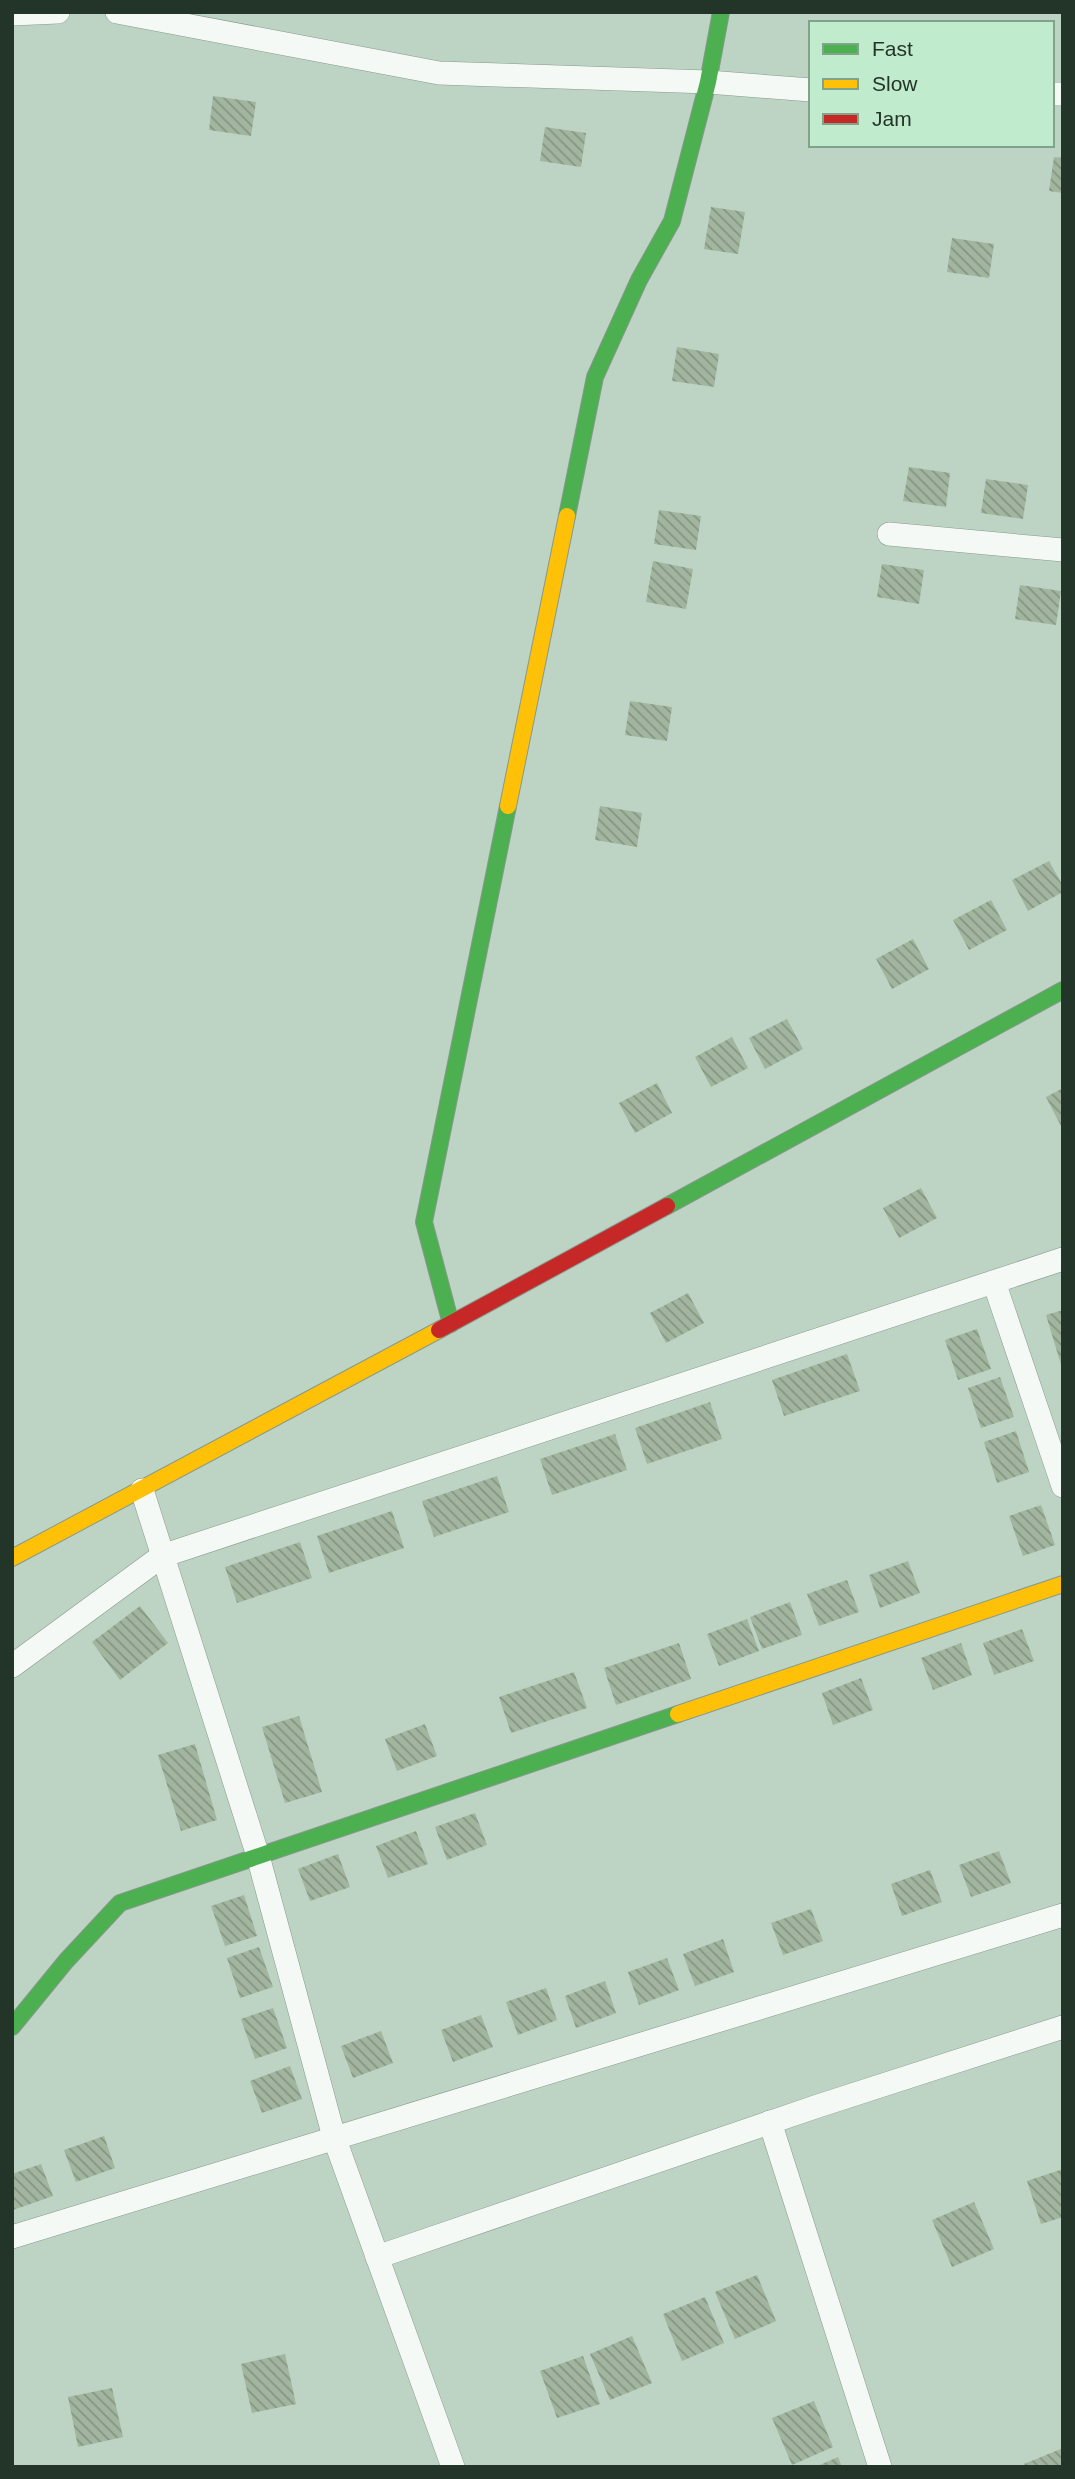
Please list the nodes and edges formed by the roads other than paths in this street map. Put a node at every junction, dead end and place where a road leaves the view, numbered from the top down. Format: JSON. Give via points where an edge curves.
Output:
{"nodes":[{"id":1,"x":58,"y":12,"type":"edge"},
{"id":2,"x":117,"y":12,"type":"edge"},
{"id":3,"x":720,"y":12,"type":"edge"},
{"id":4,"x":12,"y":14,"type":"edge"},
{"id":5,"x":708,"y":82,"type":"junction"},
{"id":6,"x":809,"y":90,"type":"edge"},
{"id":7,"x":889,"y":534,"type":"dead end"},
{"id":8,"x":1063,"y":550,"type":"edge"},
{"id":9,"x":1063,"y":990,"type":"edge"},
{"id":10,"x":1063,"y":1259,"type":"edge"},
{"id":11,"x":994,"y":1282,"type":"junction"},
{"id":12,"x":451,"y":1324,"type":"junction"},
{"id":13,"x":1063,"y":1486,"type":"edge"},
{"id":14,"x":142,"y":1490,"type":"junction"},
{"id":15,"x":162,"y":1556,"type":"junction"},
{"id":16,"x":12,"y":1558,"type":"edge"},
{"id":17,"x":1063,"y":1584,"type":"edge"},
{"id":18,"x":12,"y":1666,"type":"edge"},
{"id":19,"x":258,"y":1856,"type":"junction"},
{"id":20,"x":1063,"y":1915,"type":"edge"},
{"id":21,"x":12,"y":2027,"type":"edge"},
{"id":22,"x":1063,"y":2027,"type":"edge"},
{"id":23,"x":770,"y":2122,"type":"junction"},
{"id":24,"x":334,"y":2137,"type":"junction"},
{"id":25,"x":12,"y":2237,"type":"edge"},
{"id":26,"x":377,"y":2257,"type":"junction"},
{"id":27,"x":453,"y":2467,"type":"edge"},
{"id":28,"x":880,"y":2467,"type":"edge"}],
"edges":[{"from":1,"to":4,"type":"street"},
{"from":2,"to":5,"type":"street","via":[[439,73]]},
{"from":3,"to":5,"type":"street"},
{"from":5,"to":6,"type":"street"},
{"from":5,"to":12,"type":"street","via":[[672,221],[639,279],[595,377],[424,1222]]},
{"from":7,"to":8,"type":"street"},
{"from":9,"to":12,"type":"street"},
{"from":10,"to":11,"type":"street"},
{"from":11,"to":13,"type":"street"},
{"from":11,"to":15,"type":"street"},
{"from":12,"to":14,"type":"street"},
{"from":14,"to":15,"type":"street"},
{"from":14,"to":16,"type":"street"},
{"from":15,"to":18,"type":"street"},
{"from":15,"to":19,"type":"street"},
{"from":17,"to":19,"type":"street"},
{"from":19,"to":21,"type":"street","via":[[120,1903]]},
{"from":19,"to":24,"type":"street"},
{"from":20,"to":24,"type":"street"},
{"from":22,"to":23,"type":"street"},
{"from":23,"to":26,"type":"street"},
{"from":23,"to":28,"type":"street"},
{"from":24,"to":25,"type":"street"},
{"from":24,"to":26,"type":"street"},
{"from":26,"to":27,"type":"street"}]}
